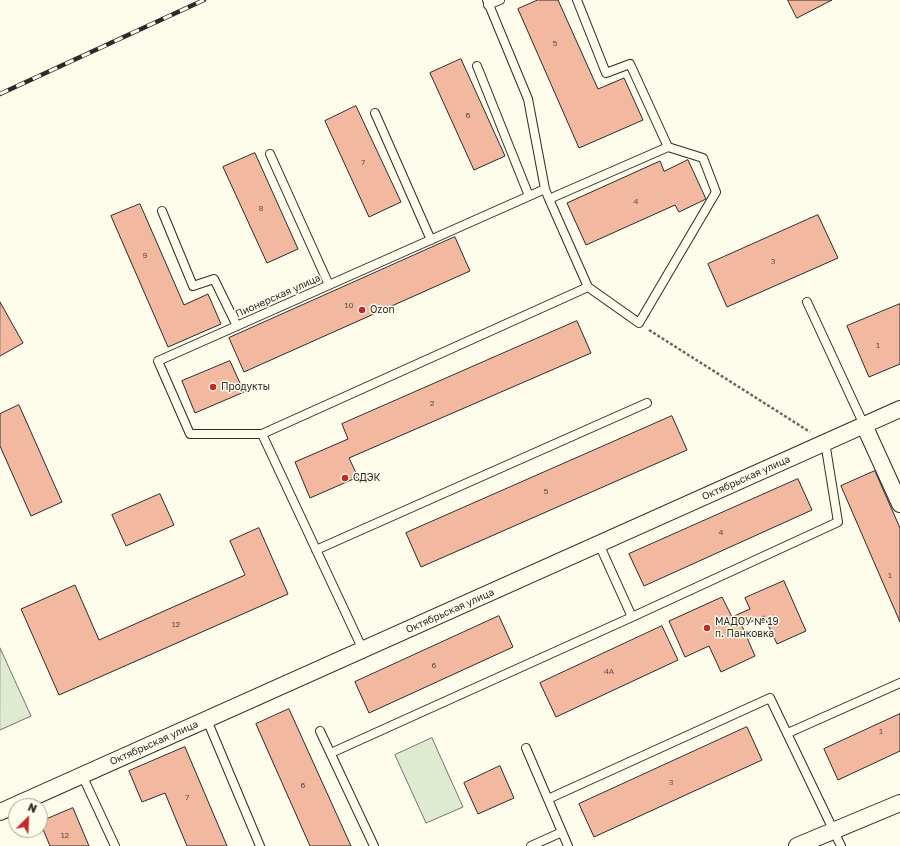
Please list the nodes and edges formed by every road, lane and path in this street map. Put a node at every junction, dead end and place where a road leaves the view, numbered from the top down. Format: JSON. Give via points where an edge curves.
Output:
{"nodes":[{"id":1,"x":500,"y":0,"type":"edge"},
{"id":2,"x":577,"y":0,"type":"edge"},
{"id":3,"x":488,"y":2,"type":"edge"},
{"id":4,"x":477,"y":66,"type":"dead end"},
{"id":5,"x":375,"y":113,"type":"dead end"},
{"id":6,"x":668,"y":147,"type":"junction"},
{"id":7,"x":270,"y":154,"type":"dead end"},
{"id":8,"x":545,"y":189,"type":"junction"},
{"id":9,"x":529,"y":196,"type":"junction"},
{"id":10,"x":549,"y":199,"type":"junction"},
{"id":11,"x":162,"y":211,"type":"dead end"},
{"id":12,"x":431,"y":240,"type":"junction"},
{"id":13,"x":329,"y":285,"type":"junction"},
{"id":14,"x":588,"y":287,"type":"junction"},
{"id":15,"x":807,"y":302,"type":"dead end"},
{"id":16,"x":639,"y":323,"type":"junction"},
{"id":17,"x":237,"y":326,"type":"junction"},
{"id":18,"x":647,"y":403,"type":"dead end"},
{"id":19,"x":900,"y":409,"type":"edge"},
{"id":20,"x":864,"y":425,"type":"junction"},
{"id":21,"x":262,"y":434,"type":"junction"},
{"id":22,"x":825,"y":442,"type":"junction"},
{"id":23,"x":900,"y":504,"type":"edge"},
{"id":24,"x":599,"y":544,"type":"junction"},
{"id":25,"x":316,"y":550,"type":"junction"},
{"id":26,"x":632,"y":617,"type":"junction"},
{"id":27,"x":363,"y":650,"type":"junction"},
{"id":28,"x":900,"y":683,"type":"edge"},
{"id":29,"x":207,"y":720,"type":"junction"},
{"id":30,"x":320,"y":731,"type":"dead end"},
{"id":31,"x":788,"y":733,"type":"junction"},
{"id":32,"x":526,"y":748,"type":"dead end"},
{"id":33,"x":331,"y":753,"type":"junction"},
{"id":34,"x":82,"y":775,"type":"junction"},
{"id":35,"x":548,"y":799,"type":"junction"},
{"id":36,"x":900,"y":803,"type":"edge"},
{"id":37,"x":0,"y":812,"type":"edge"},
{"id":38,"x":834,"y":831,"type":"junction"},
{"id":39,"x":562,"y":832,"type":"junction"},
{"id":40,"x":115,"y":846,"type":"edge"},
{"id":41,"x":260,"y":846,"type":"edge"},
{"id":42,"x":374,"y":846,"type":"edge"},
{"id":43,"x":531,"y":846,"type":"edge"},
{"id":44,"x":568,"y":846,"type":"edge"},
{"id":45,"x":797,"y":846,"type":"edge"},
{"id":46,"x":841,"y":846,"type":"edge"}],
"edges":[{"from":1,"to":3,"type":"lane"},
{"from":2,"to":6,"type":"lane","via":[[606,73],[630,64]]},
{"from":3,"to":8,"type":"lane","via":[[528,98]]},
{"from":4,"to":9,"type":"lane"},
{"from":5,"to":12,"type":"lane"},
{"from":6,"to":10,"type":"lane"},
{"from":6,"to":16,"type":"lane","via":[[703,158],[716,192]]},
{"from":7,"to":13,"type":"lane"},
{"from":8,"to":9,"type":"lane","name":"Пионерская улица"},
{"from":8,"to":10,"type":"lane"},
{"from":9,"to":12,"type":"lane","name":"Пионерская улица"},
{"from":10,"to":14,"type":"lane"},
{"from":11,"to":17,"type":"lane","via":[[193,286],[214,279]]},
{"from":12,"to":13,"type":"lane","name":"Пионерская улица"},
{"from":13,"to":17,"type":"lane","name":"Пионерская улица"},
{"from":14,"to":16,"type":"lane"},
{"from":14,"to":21,"type":"lane"},
{"from":15,"to":20,"type":"lane"},
{"from":16,"to":22,"type":"path"},
{"from":17,"to":21,"type":"lane","name":"Пионерская улица","via":[[158,361],[190,434]]},
{"from":18,"to":25,"type":"lane"},
{"from":19,"to":20,"type":"street","name":"Октябрьская улица"},
{"from":20,"to":22,"type":"street","name":"Октябрьская улица"},
{"from":20,"to":23,"type":"street"},
{"from":21,"to":25,"type":"lane"},
{"from":22,"to":24,"type":"street","name":"Октябрьская улица"},
{"from":22,"to":26,"type":"lane","via":[[838,522]]},
{"from":24,"to":26,"type":"lane"},
{"from":24,"to":27,"type":"street","name":"Октябрьская улица"},
{"from":25,"to":27,"type":"lane"},
{"from":26,"to":33,"type":"lane"},
{"from":27,"to":29,"type":"street","name":"Октябрьская улица"},
{"from":28,"to":31,"type":"lane"},
{"from":29,"to":34,"type":"street","name":"Октябрьская улица"},
{"from":29,"to":41,"type":"lane"},
{"from":30,"to":33,"type":"lane"},
{"from":31,"to":35,"type":"lane","via":[[770,698]]},
{"from":31,"to":38,"type":"lane"},
{"from":32,"to":35,"type":"lane"},
{"from":33,"to":42,"type":"lane"},
{"from":34,"to":37,"type":"street","name":"Октябрьская улица"},
{"from":34,"to":40,"type":"lane"},
{"from":35,"to":39,"type":"lane"},
{"from":36,"to":38,"type":"street"},
{"from":38,"to":45,"type":"street"},
{"from":38,"to":46,"type":"lane"},
{"from":39,"to":43,"type":"lane"},
{"from":39,"to":44,"type":"lane"}]}
